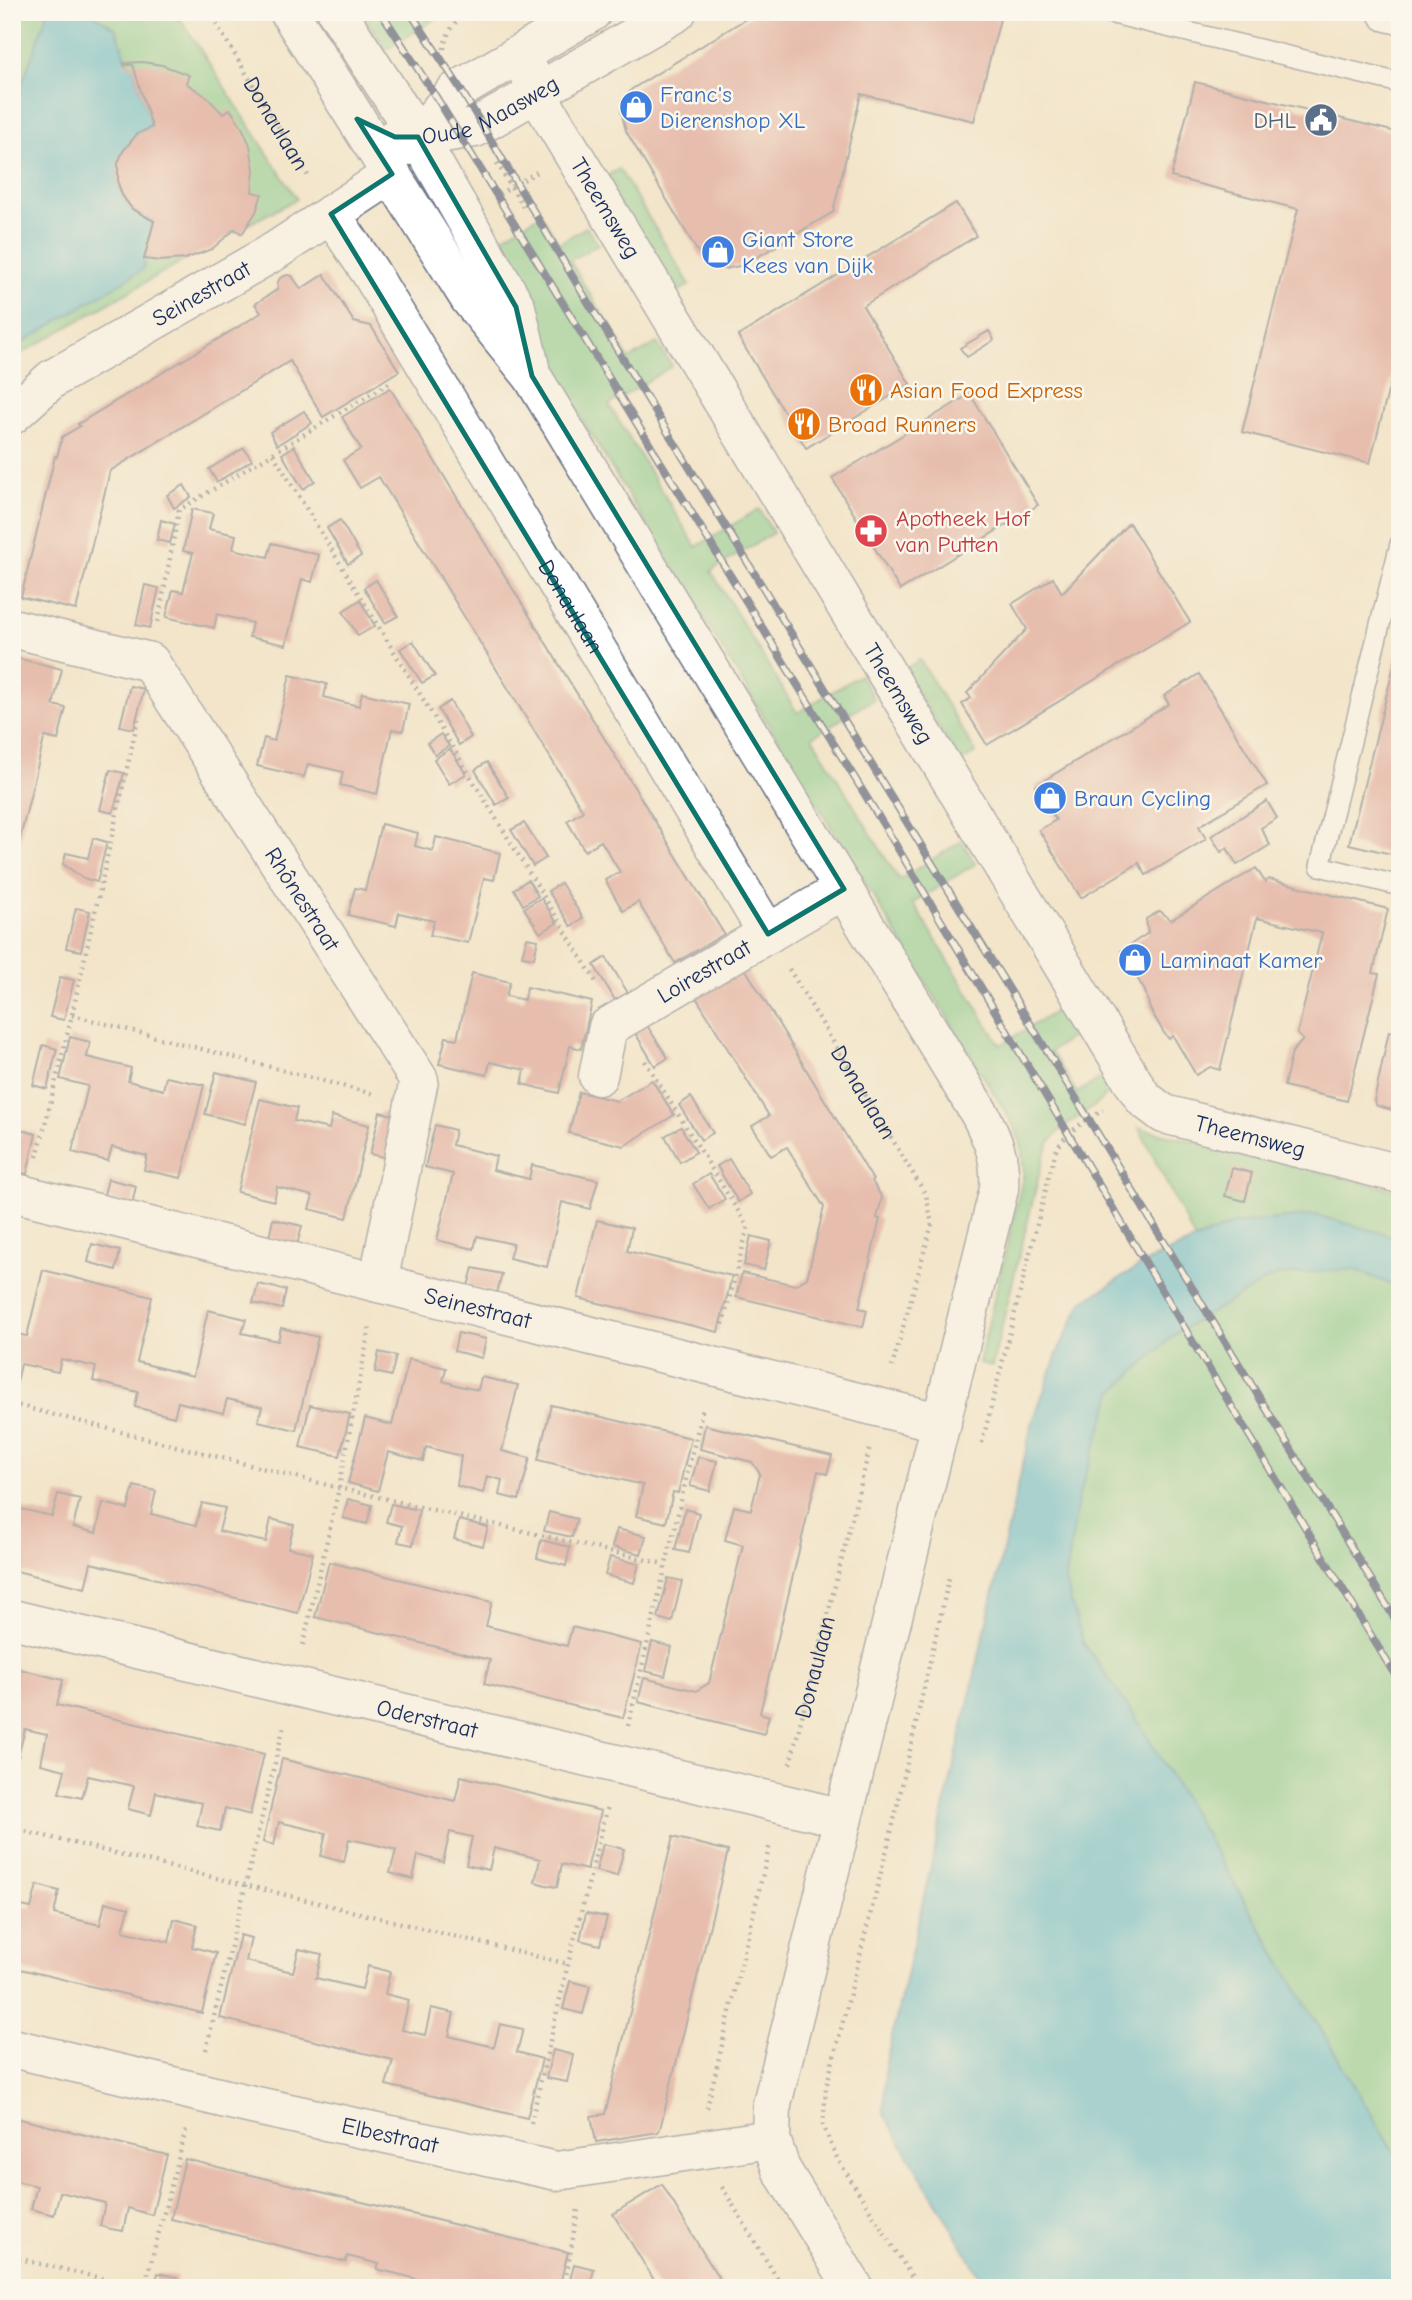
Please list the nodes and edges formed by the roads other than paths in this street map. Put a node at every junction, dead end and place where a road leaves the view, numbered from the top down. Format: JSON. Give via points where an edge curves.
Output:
{"nodes":[{"id":1,"x":289,"y":12,"type":"edge"},
{"id":2,"x":337,"y":12,"type":"edge"},
{"id":3,"x":592,"y":12,"type":"edge"},
{"id":4,"x":677,"y":12,"type":"edge"},
{"id":5,"x":1105,"y":12,"type":"edge"},
{"id":6,"x":1387,"y":12,"type":"edge"},
{"id":7,"x":1400,"y":15,"type":"edge"},
{"id":8,"x":523,"y":54,"type":"junction"},
{"id":9,"x":1400,"y":83,"type":"edge"},
{"id":10,"x":537,"y":94,"type":"junction"},
{"id":11,"x":357,"y":119,"type":"junction"},
{"id":12,"x":418,"y":137,"type":"junction"},
{"id":13,"x":392,"y":174,"type":"junction"},
{"id":14,"x":331,"y":214,"type":"junction"},
{"id":15,"x":532,"y":376,"type":"junction"},
{"id":16,"x":12,"y":415,"type":"edge"},
{"id":17,"x":1400,"y":544,"type":"edge"},
{"id":18,"x":12,"y":628,"type":"edge"},
{"id":19,"x":1400,"y":886,"type":"edge"},
{"id":20,"x":844,"y":889,"type":"junction"},
{"id":21,"x":768,"y":934,"type":"junction"},
{"id":22,"x":598,"y":1076,"type":"dead end"},
{"id":23,"x":1400,"y":1174,"type":"edge"},
{"id":24,"x":20,"y":1193,"type":"edge"},
{"id":25,"x":378,"y":1283,"type":"junction"},
{"id":26,"x":942,"y":1423,"type":"junction"},
{"id":27,"x":12,"y":1619,"type":"edge"},
{"id":28,"x":842,"y":1818,"type":"junction"},
{"id":29,"x":12,"y":2048,"type":"edge"},
{"id":30,"x":771,"y":2138,"type":"junction"},
{"id":31,"x":854,"y":2288,"type":"edge"}],
"edges":[{"from":1,"to":11,"type":"street"},
{"from":2,"to":12,"type":"street"},
{"from":3,"to":8,"type":"street","name":"Oude Maasweg"},
{"from":4,"to":10,"type":"street","name":"Oude Maasweg"},
{"from":5,"to":9,"type":"lane"},
{"from":6,"to":7,"type":"street"},
{"from":8,"to":10,"type":"street","name":"Theemsweg"},
{"from":8,"to":12,"type":"street","name":"Oude Maasweg","via":[[455,92]]},
{"from":10,"to":12,"type":"street","name":"Oude Maasweg","via":[[475,128]]},
{"from":10,"to":23,"type":"street","name":"Theemsweg","via":[[1144,1099],[1164,1114]]},
{"from":11,"to":12,"type":"street","via":[[395,137]]},
{"from":11,"to":13,"type":"street"},
{"from":12,"to":13,"type":"street"},
{"from":12,"to":15,"type":"street","via":[[516,307]]},
{"from":13,"to":14,"type":"street","name":"Seinestraat"},
{"from":13,"to":15,"type":"street","via":[[469,298]]},
{"from":14,"to":16,"type":"street","name":"Seinestraat","via":[[52,379]]},
{"from":14,"to":21,"type":"street","name":"Donaulaan"},
{"from":15,"to":20,"type":"street"},
{"from":17,"to":19,"type":"lane","via":[[1320,866]]},
{"from":18,"to":25,"type":"street","name":"Rhônestraat","via":[[150,663],[419,1080]]},
{"from":20,"to":21,"type":"street","name":"Loirestraat"},
{"from":20,"to":26,"type":"street","via":[[981,1116],[1000,1167],[999,1189]]},
{"from":21,"to":22,"type":"street","name":"Loirestraat","via":[[608,1027]]},
{"from":24,"to":25,"type":"street","name":"Seinestraat"},
{"from":25,"to":26,"type":"street","name":"Seinestraat"},
{"from":26,"to":28,"type":"street"},
{"from":27,"to":28,"type":"street","name":"Oderstraat"},
{"from":28,"to":30,"type":"street","via":[[772,2104]]},
{"from":29,"to":30,"type":"street","name":"Elbestraat","via":[[557,2171]]},
{"from":30,"to":31,"type":"street","via":[[781,2169]]}]}
